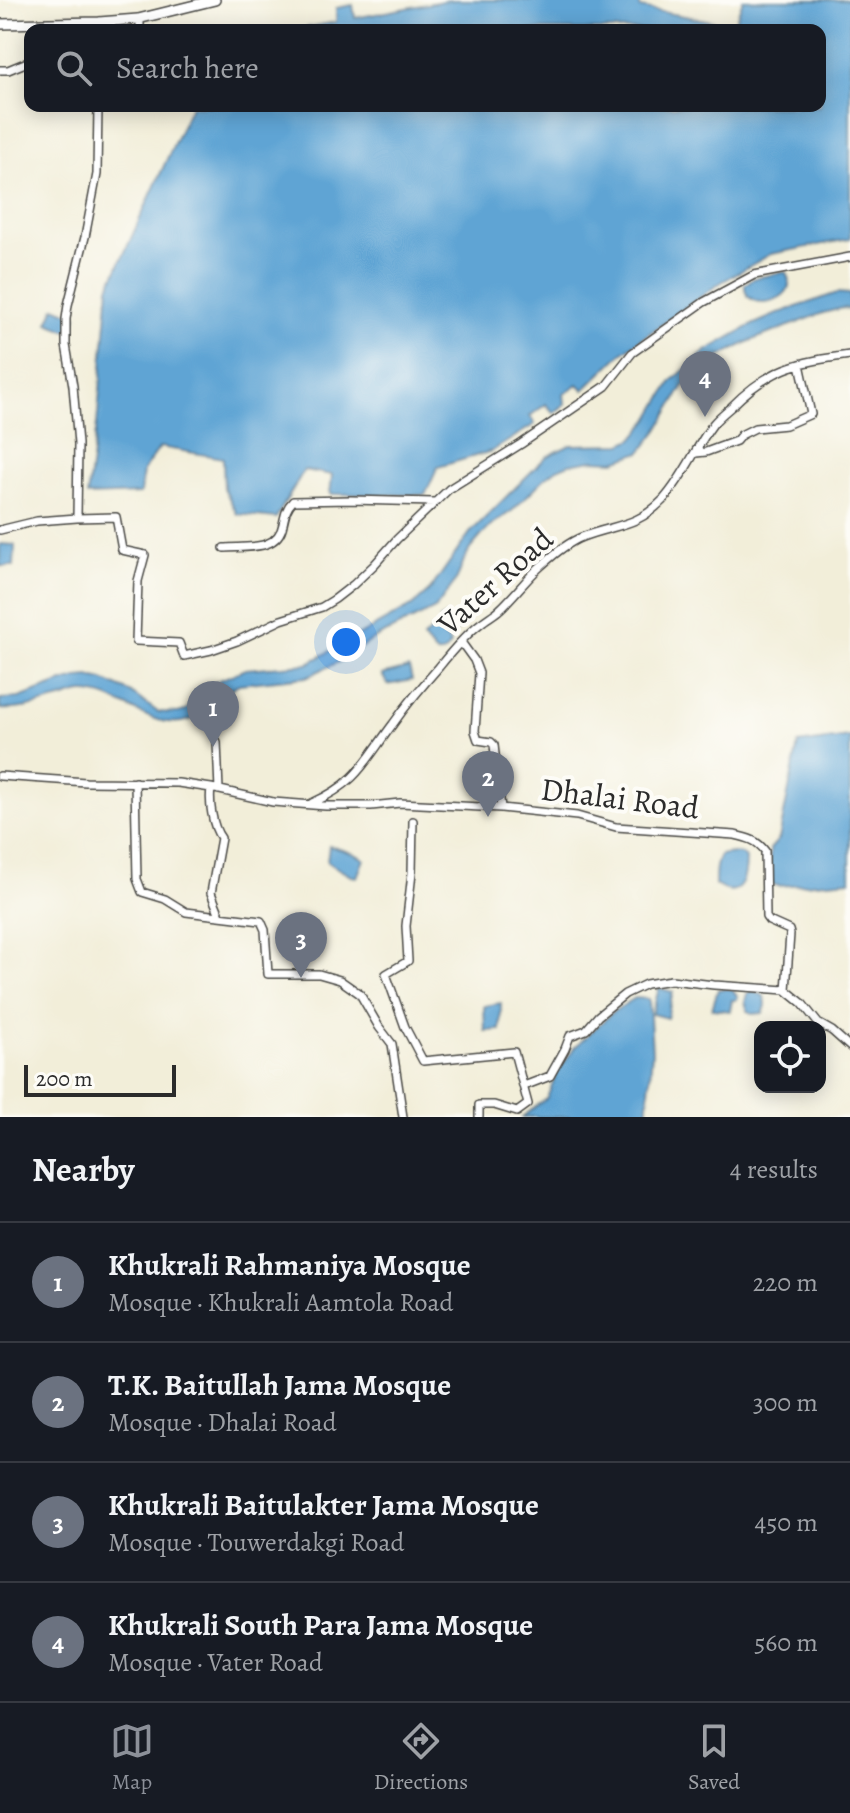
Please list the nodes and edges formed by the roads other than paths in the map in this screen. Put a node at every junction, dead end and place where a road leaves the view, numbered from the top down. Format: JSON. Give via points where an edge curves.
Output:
{"nodes":[{"id":1,"x":215,"y":0,"type":"edge"},
{"id":2,"x":0,"y":24,"type":"edge"},
{"id":3,"x":109,"y":24,"type":"edge"},
{"id":4,"x":24,"y":25,"type":"edge"},
{"id":5,"x":24,"y":63,"type":"edge"},
{"id":6,"x":0,"y":70,"type":"edge"},
{"id":7,"x":98,"y":112,"type":"edge"},
{"id":8,"x":850,"y":257,"type":"edge"},
{"id":9,"x":850,"y":355,"type":"edge"},
{"id":10,"x":800,"y":364,"type":"junction"},
{"id":11,"x":696,"y":453,"type":"junction"},
{"id":12,"x":434,"y":502,"type":"junction"},
{"id":13,"x":77,"y":518,"type":"junction"},
{"id":14,"x":0,"y":530,"type":"edge"},
{"id":15,"x":224,"y":548,"type":"dead end"},
{"id":16,"x":461,"y":642,"type":"junction"},
{"id":17,"x":217,"y":742,"type":"dead end"},
{"id":18,"x":0,"y":776,"type":"edge"},
{"id":19,"x":135,"y":782,"type":"junction"},
{"id":20,"x":215,"y":789,"type":"junction"},
{"id":21,"x":310,"y":804,"type":"junction"},
{"id":22,"x":501,"y":808,"type":"junction"},
{"id":23,"x":413,"y":821,"type":"dead end"},
{"id":24,"x":220,"y":915,"type":"junction"},
{"id":25,"x":786,"y":990,"type":"junction"},
{"id":26,"x":850,"y":1047,"type":"edge"},
{"id":27,"x":524,"y":1086,"type":"junction"},
{"id":28,"x":403,"y":1117,"type":"edge"},
{"id":29,"x":479,"y":1117,"type":"edge"}],
"edges":[{"from":1,"to":3,"type":"main road"},
{"from":2,"to":4,"type":"main road"},
{"from":5,"to":6,"type":"street"},
{"from":7,"to":13,"type":"street","via":[[97,174],[66,319],[78,444]]},
{"from":8,"to":12,"type":"street","via":[[754,275],[716,294],[632,353],[606,386]]},
{"from":9,"to":10,"type":"street","name":"Vater Road"},
{"from":10,"to":11,"type":"street","name":"Vater Road","via":[[773,373],[741,396],[713,424]]},
{"from":10,"to":11,"type":"street","via":[[811,414],[786,425],[755,428],[736,441]]},
{"from":11,"to":16,"type":"street","name":"Vater Road","via":[[650,512],[561,548]]},
{"from":12,"to":13,"type":"street","via":[[335,599],[237,641],[184,656],[179,643],[136,641],[138,581],[145,555],[122,550],[116,517]]},
{"from":12,"to":15,"type":"street","via":[[301,499],[289,504],[279,537],[254,547]]},
{"from":13,"to":14,"type":"street"},
{"from":16,"to":21,"type":"street","name":"Vater Road","via":[[356,775]]},
{"from":16,"to":22,"type":"street","via":[[479,673],[475,731],[478,740],[494,745]]},
{"from":17,"to":20,"type":"street"},
{"from":18,"to":19,"type":"street","name":"Dhalai Road"},
{"from":19,"to":20,"type":"street","name":"Dhalai Road"},
{"from":19,"to":24,"type":"street","via":[[137,879],[142,892],[186,912]]},
{"from":20,"to":21,"type":"street","name":"Dhalai Road"},
{"from":20,"to":24,"type":"street","via":[[209,800],[221,838],[211,893]]},
{"from":21,"to":22,"type":"street","name":"Dhalai Road"},
{"from":22,"to":25,"type":"street","name":"Dhalai Road","via":[[577,816],[631,829],[735,835],[759,844],[766,861],[766,917],[790,934]]},
{"from":23,"to":27,"type":"street","via":[[408,961],[386,974],[405,1027],[423,1061],[514,1052]]},
{"from":24,"to":28,"type":"street","via":[[261,921],[268,974],[319,974],[360,994],[392,1044]]},
{"from":25,"to":26,"type":"street"},
{"from":25,"to":27,"type":"street","via":[[671,980],[646,984],[625,994],[586,1030],[570,1036],[550,1076]]},
{"from":27,"to":29,"type":"street","via":[[528,1104],[517,1112],[479,1105]]}]}
